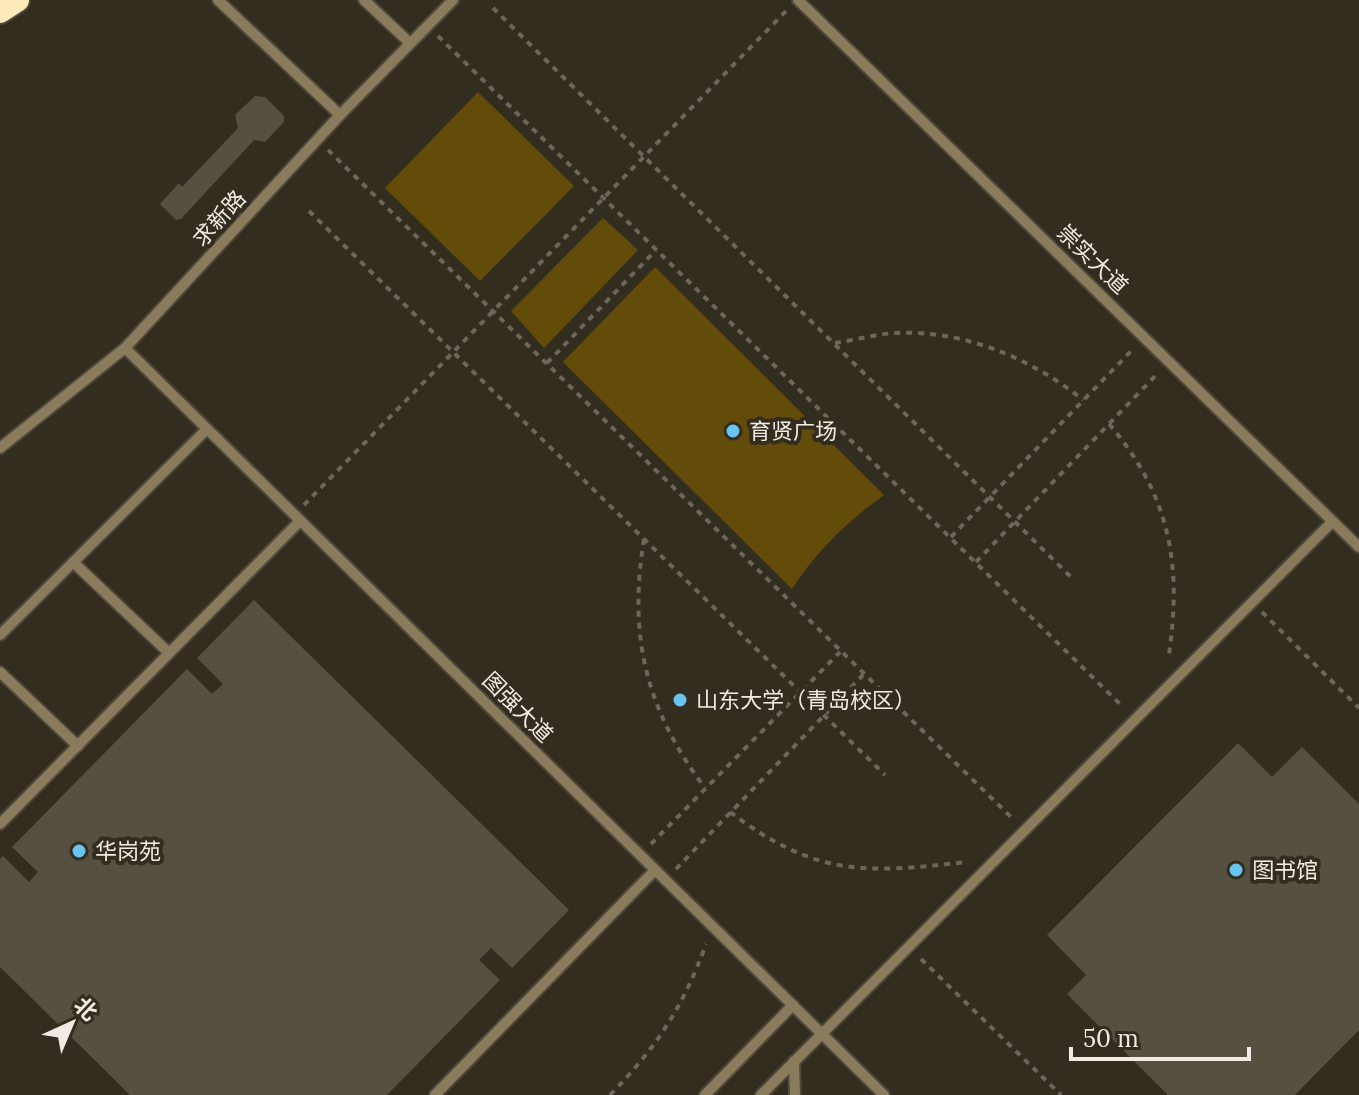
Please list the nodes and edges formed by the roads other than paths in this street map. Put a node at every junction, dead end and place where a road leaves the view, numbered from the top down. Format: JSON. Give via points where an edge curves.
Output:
{"nodes":[{"id":1,"x":17,"y":0,"type":"edge"},
{"id":2,"x":218,"y":0,"type":"edge"},
{"id":3,"x":364,"y":0,"type":"edge"},
{"id":4,"x":453,"y":0,"type":"edge"},
{"id":5,"x":798,"y":0,"type":"edge"},
{"id":6,"x":0,"y":11,"type":"edge"},
{"id":7,"x":410,"y":43,"type":"junction"},
{"id":8,"x":340,"y":115,"type":"junction"},
{"id":9,"x":125,"y":348,"type":"junction"},
{"id":10,"x":207,"y":429,"type":"junction"},
{"id":11,"x":0,"y":448,"type":"edge"},
{"id":12,"x":297,"y":518,"type":"junction"},
{"id":13,"x":1332,"y":522,"type":"junction"},
{"id":14,"x":1359,"y":547,"type":"edge"},
{"id":15,"x":73,"y":562,"type":"junction"},
{"id":16,"x":0,"y":635,"type":"edge"},
{"id":17,"x":169,"y":653,"type":"junction"},
{"id":18,"x":0,"y":672,"type":"edge"},
{"id":19,"x":78,"y":746,"type":"junction"},
{"id":20,"x":0,"y":824,"type":"edge"},
{"id":21,"x":655,"y":870,"type":"junction"},
{"id":22,"x":793,"y":1005,"type":"junction"},
{"id":23,"x":821,"y":1033,"type":"junction"},
{"id":24,"x":794,"y":1061,"type":"junction"},
{"id":25,"x":435,"y":1095,"type":"edge"},
{"id":26,"x":705,"y":1095,"type":"edge"},
{"id":27,"x":761,"y":1095,"type":"edge"},
{"id":28,"x":795,"y":1095,"type":"edge"},
{"id":29,"x":884,"y":1095,"type":"edge"}],
"edges":[{"from":1,"to":6,"type":"highway"},
{"from":2,"to":8,"type":"lane"},
{"from":3,"to":7,"type":"lane"},
{"from":4,"to":7,"type":"lane","name":"求新路"},
{"from":5,"to":13,"type":"lane","name":"崇实大道"},
{"from":7,"to":8,"type":"lane","name":"求新路"},
{"from":8,"to":9,"type":"lane","name":"求新路"},
{"from":9,"to":10,"type":"lane","name":"图强大道"},
{"from":9,"to":11,"type":"lane","name":"求新路"},
{"from":10,"to":12,"type":"lane","name":"图强大道"},
{"from":10,"to":15,"type":"lane"},
{"from":12,"to":17,"type":"lane"},
{"from":12,"to":21,"type":"lane","name":"图强大道"},
{"from":13,"to":14,"type":"lane","name":"崇实大道"},
{"from":13,"to":23,"type":"lane"},
{"from":15,"to":16,"type":"lane"},
{"from":15,"to":17,"type":"lane"},
{"from":17,"to":19,"type":"lane"},
{"from":18,"to":19,"type":"lane"},
{"from":19,"to":20,"type":"lane"},
{"from":21,"to":22,"type":"lane","name":"图强大道"},
{"from":21,"to":25,"type":"lane"},
{"from":22,"to":23,"type":"lane","name":"图强大道"},
{"from":22,"to":26,"type":"lane"},
{"from":23,"to":24,"type":"lane"},
{"from":23,"to":29,"type":"lane","name":"图强大道"},
{"from":24,"to":27,"type":"lane"},
{"from":24,"to":28,"type":"lane"}]}
